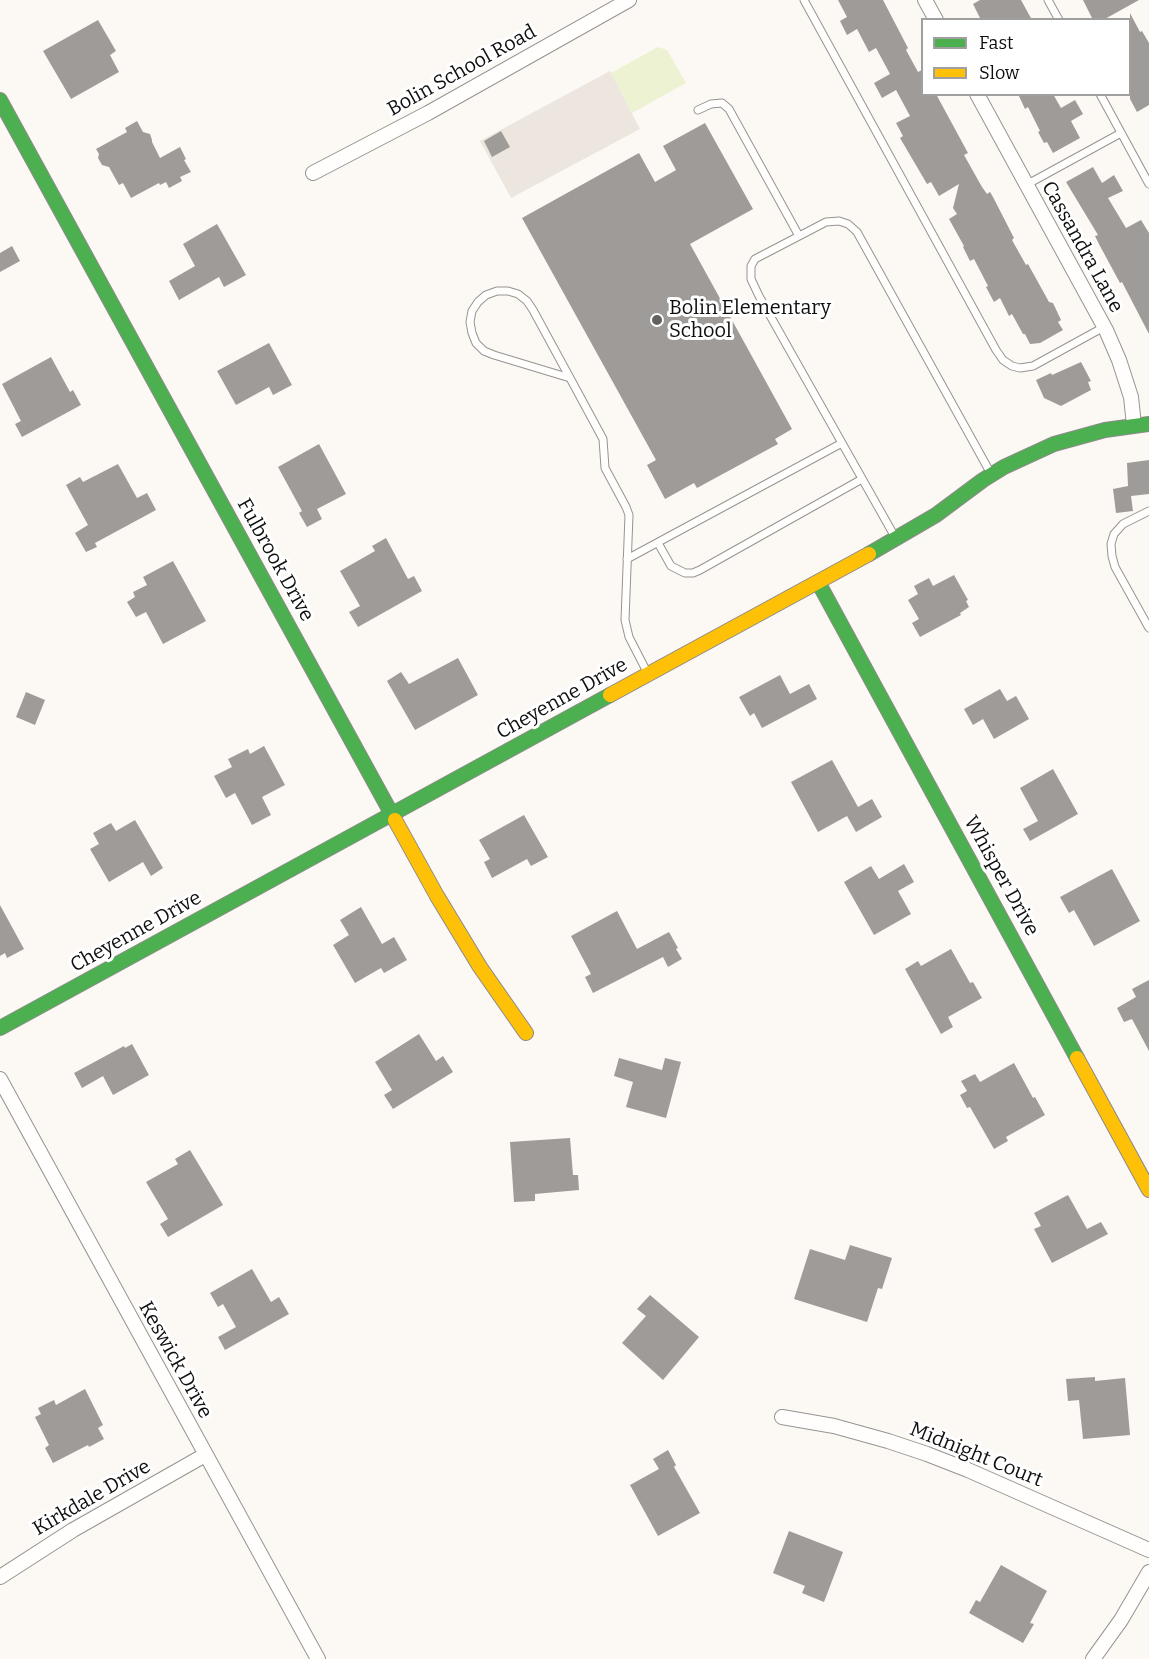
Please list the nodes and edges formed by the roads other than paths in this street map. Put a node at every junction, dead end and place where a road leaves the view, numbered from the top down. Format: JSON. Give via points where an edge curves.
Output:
{"nodes":[{"id":1,"x":629,"y":0,"type":"edge"},
{"id":2,"x":804,"y":0,"type":"edge"},
{"id":3,"x":925,"y":0,"type":"edge"},
{"id":4,"x":1048,"y":0,"type":"edge"},
{"id":5,"x":935,"y":18,"type":"edge"},
{"id":6,"x":1058,"y":18,"type":"edge"},
{"id":7,"x":978,"y":96,"type":"edge"},
{"id":8,"x":1101,"y":96,"type":"edge"},
{"id":9,"x":0,"y":100,"type":"edge"},
{"id":10,"x":698,"y":110,"type":"dead end"},
{"id":11,"x":1121,"y":133,"type":"junction"},
{"id":12,"x":312,"y":173,"type":"dead end"},
{"id":13,"x":1149,"y":184,"type":"edge"},
{"id":14,"x":1026,"y":185,"type":"junction"},
{"id":15,"x":799,"y":236,"type":"junction"},
{"id":16,"x":1104,"y":327,"type":"junction"},
{"id":17,"x":570,"y":378,"type":"junction"},
{"id":18,"x":1149,"y":424,"type":"edge"},
{"id":19,"x":1134,"y":425,"type":"junction"},
{"id":20,"x":842,"y":443,"type":"junction"},
{"id":21,"x":992,"y":474,"type":"junction"},
{"id":22,"x":862,"y":479,"type":"junction"},
{"id":23,"x":1149,"y":511,"type":"edge"},
{"id":24,"x":896,"y":539,"type":"junction"},
{"id":25,"x":658,"y":543,"type":"junction"},
{"id":26,"x":627,"y":560,"type":"junction"},
{"id":27,"x":818,"y":582,"type":"junction"},
{"id":28,"x":1149,"y":628,"type":"edge"},
{"id":29,"x":648,"y":674,"type":"junction"},
{"id":30,"x":392,"y":814,"type":"junction"},
{"id":31,"x":0,"y":1028,"type":"edge"},
{"id":32,"x":526,"y":1033,"type":"dead end"},
{"id":33,"x":0,"y":1079,"type":"edge"},
{"id":34,"x":1149,"y":1190,"type":"edge"},
{"id":35,"x":782,"y":1417,"type":"dead end"},
{"id":36,"x":205,"y":1455,"type":"junction"},
{"id":37,"x":1149,"y":1550,"type":"edge"},
{"id":38,"x":1149,"y":1572,"type":"edge"},
{"id":39,"x":0,"y":1577,"type":"edge"},
{"id":40,"x":318,"y":1659,"type":"edge"},
{"id":41,"x":1093,"y":1659,"type":"edge"}],
"edges":[{"from":1,"to":12,"type":"street","name":"Bolin School Road"},
{"from":2,"to":16,"type":"lane","via":[[1003,360],[1020,368],[1033,366]]},
{"from":3,"to":5,"type":"street"},
{"from":4,"to":6,"type":"lane"},
{"from":7,"to":14,"type":"street","name":"Cassandra Lane"},
{"from":8,"to":11,"type":"lane"},
{"from":9,"to":30,"type":"street","name":"Fulbrook Drive"},
{"from":10,"to":15,"type":"lane","via":[[722,103],[729,109]]},
{"from":11,"to":13,"type":"lane"},
{"from":11,"to":14,"type":"lane"},
{"from":14,"to":16,"type":"street","name":"Cassandra Lane"},
{"from":15,"to":20,"type":"lane","via":[[755,260],[751,279]]},
{"from":15,"to":21,"type":"lane","via":[[826,222],[839,221],[857,232]]},
{"from":16,"to":19,"type":"street","name":"Cassandra Lane","via":[[1131,397]]},
{"from":17,"to":17,"type":"lane","via":[[527,301],[518,294],[497,291],[478,302],[470,322],[476,343],[484,351]]},
{"from":17,"to":26,"type":"lane","via":[[603,439],[605,468],[629,515]]},
{"from":18,"to":19,"type":"street","name":"Cheyenne Drive"},
{"from":19,"to":21,"type":"street","name":"Cheyenne Drive","via":[[1053,444]]},
{"from":20,"to":22,"type":"lane"},
{"from":20,"to":25,"type":"lane"},
{"from":21,"to":24,"type":"street","name":"Cheyenne Drive"},
{"from":22,"to":24,"type":"lane"},
{"from":22,"to":25,"type":"lane","via":[[693,573],[671,566]]},
{"from":23,"to":28,"type":"lane","via":[[1124,524],[1111,544],[1115,567]]},
{"from":24,"to":27,"type":"street","name":"Cheyenne Drive"},
{"from":25,"to":26,"type":"lane"},
{"from":26,"to":29,"type":"lane","via":[[625,620]]},
{"from":27,"to":29,"type":"street","name":"Cheyenne Drive"},
{"from":27,"to":34,"type":"street","name":"Whisper Drive"},
{"from":29,"to":30,"type":"street","name":"Cheyenne Drive"},
{"from":30,"to":31,"type":"street","name":"Cheyenne Drive"},
{"from":30,"to":32,"type":"street","name":"Fulbrook Drive","via":[[458,932]]},
{"from":33,"to":36,"type":"street","name":"Keswick Drive"},
{"from":35,"to":37,"type":"street","name":"Midnight Court","via":[[834,1426],[927,1454]]},
{"from":36,"to":39,"type":"street","name":"Kirkdale Drive","via":[[73,1530]]},
{"from":36,"to":40,"type":"street","name":"Keswick Drive"},
{"from":38,"to":41,"type":"street"}]}
